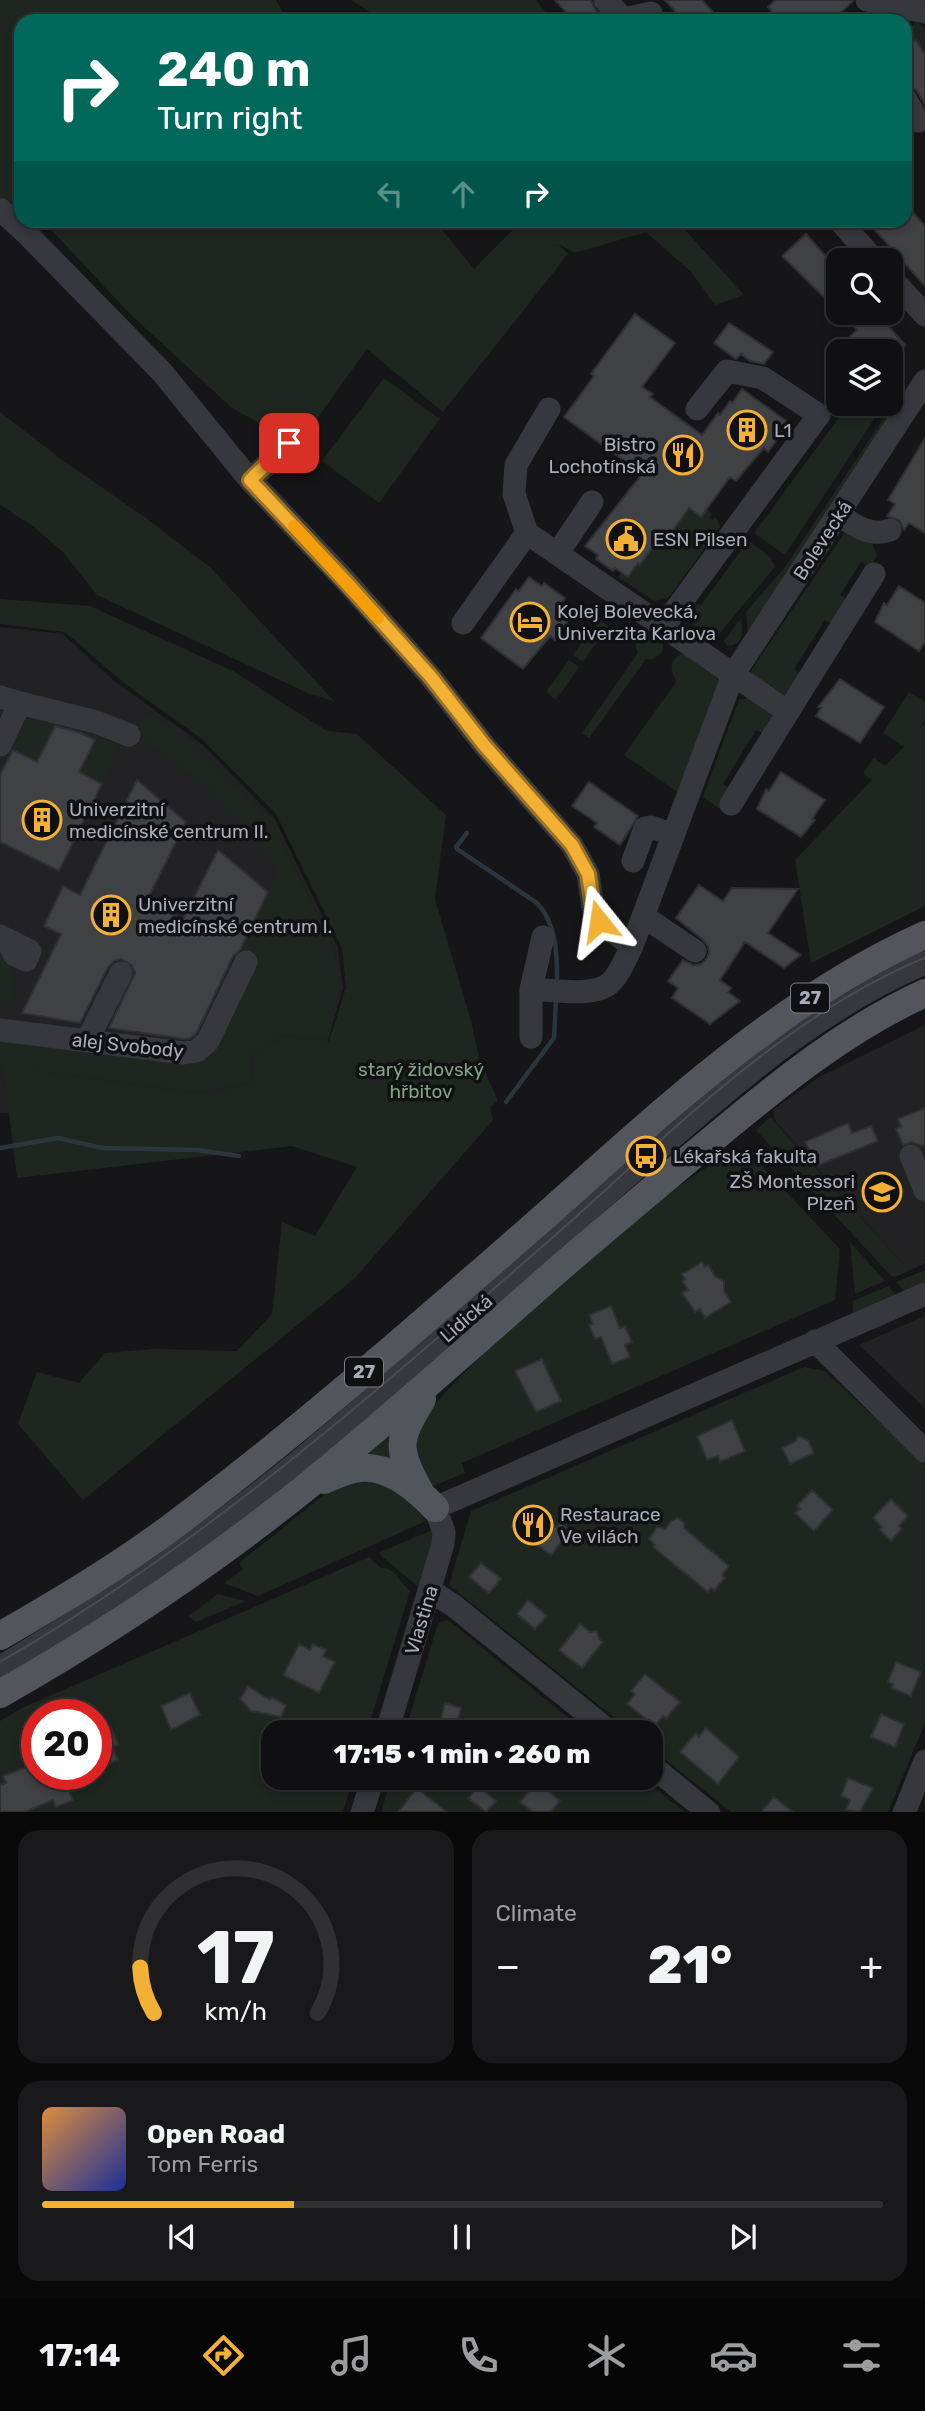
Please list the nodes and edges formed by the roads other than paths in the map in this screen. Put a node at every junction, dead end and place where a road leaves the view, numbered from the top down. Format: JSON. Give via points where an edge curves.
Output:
{"nodes":[{"id":1,"x":605,"y":0,"type":"edge"},
{"id":2,"x":867,"y":0,"type":"edge"},
{"id":3,"x":919,"y":12,"type":"edge"},
{"id":4,"x":619,"y":14,"type":"edge"},
{"id":5,"x":912,"y":110,"type":"edge"},
{"id":6,"x":918,"y":121,"type":"dead end"},
{"id":7,"x":0,"y":209,"type":"edge"},
{"id":8,"x":14,"y":222,"type":"edge"},
{"id":9,"x":21,"y":228,"type":"edge"},
{"id":10,"x":846,"y":228,"type":"edge"},
{"id":11,"x":864,"y":248,"type":"edge"},
{"id":12,"x":903,"y":291,"type":"edge"},
{"id":13,"x":925,"y":315,"type":"edge"},
{"id":14,"x":925,"y":381,"type":"edge"},
{"id":15,"x":918,"y":408,"type":"edge"},
{"id":16,"x":549,"y":409,"type":"dead end"},
{"id":17,"x":697,"y":409,"type":"dead end"},
{"id":18,"x":293,"y":436,"type":"dead end"},
{"id":19,"x":250,"y":480,"type":"junction"},
{"id":20,"x":591,"y":513,"type":"dead end"},
{"id":21,"x":839,"y":515,"type":"junction"},
{"id":22,"x":890,"y":530,"type":"dead end"},
{"id":23,"x":527,"y":533,"type":"junction"},
{"id":24,"x":557,"y":554,"type":"junction"},
{"id":25,"x":874,"y":574,"type":"dead end"},
{"id":26,"x":463,"y":623,"type":"dead end"},
{"id":27,"x":663,"y":627,"type":"junction"},
{"id":28,"x":733,"y":675,"type":"junction"},
{"id":29,"x":10,"y":700,"type":"edge"},
{"id":30,"x":788,"y":712,"type":"junction"},
{"id":31,"x":129,"y":735,"type":"dead end"},
{"id":32,"x":0,"y":744,"type":"edge"},
{"id":33,"x":731,"y":804,"type":"dead end"},
{"id":34,"x":673,"y":835,"type":"junction"},
{"id":35,"x":633,"y":861,"type":"dead end"},
{"id":36,"x":643,"y":916,"type":"junction"},
{"id":37,"x":925,"y":935,"type":"edge"},
{"id":38,"x":543,"y":937,"type":"dead end"},
{"id":39,"x":632,"y":946,"type":"junction"},
{"id":40,"x":695,"y":951,"type":"dead end"},
{"id":41,"x":246,"y":962,"type":"dead end"},
{"id":42,"x":925,"y":963,"type":"edge"},
{"id":43,"x":121,"y":973,"type":"dead end"},
{"id":44,"x":531,"y":989,"type":"junction"},
{"id":45,"x":925,"y":993,"type":"edge"},
{"id":46,"x":0,"y":1030,"type":"edge"},
{"id":47,"x":531,"y":1037,"type":"dead end"},
{"id":48,"x":87,"y":1041,"type":"junction"},
{"id":49,"x":911,"y":1156,"type":"dead end"},
{"id":50,"x":925,"y":1190,"type":"edge"},
{"id":51,"x":925,"y":1294,"type":"edge"},
{"id":52,"x":815,"y":1341,"type":"junction"},
{"id":53,"x":435,"y":1377,"type":"junction"},
{"id":54,"x":925,"y":1451,"type":"edge"},
{"id":55,"x":302,"y":1490,"type":"junction"},
{"id":56,"x":427,"y":1500,"type":"junction"},
{"id":57,"x":431,"y":1591,"type":"junction"},
{"id":58,"x":3,"y":1627,"type":"edge"},
{"id":59,"x":0,"y":1667,"type":"edge"},
{"id":60,"x":0,"y":1694,"type":"edge"},
{"id":61,"x":391,"y":1720,"type":"edge"},
{"id":62,"x":596,"y":1720,"type":"edge"},
{"id":63,"x":925,"y":1761,"type":"edge"},
{"id":64,"x":663,"y":1775,"type":"edge"},
{"id":65,"x":369,"y":1790,"type":"edge"},
{"id":66,"x":362,"y":1812,"type":"edge"},
{"id":67,"x":709,"y":1812,"type":"edge"},
{"id":68,"x":904,"y":1812,"type":"edge"}],
"edges":[{"from":1,"to":4,"type":"street"},
{"from":2,"to":3,"type":"street"},
{"from":5,"to":6,"type":"street"},
{"from":7,"to":8,"type":"street"},
{"from":9,"to":19,"type":"street","via":[[161,371]]},
{"from":10,"to":11,"type":"street"},
{"from":12,"to":13,"type":"street"},
{"from":14,"to":15,"type":"street","name":"Bolevecká"},
{"from":15,"to":21,"type":"street","name":"Bolevecká"},
{"from":16,"to":23,"type":"street","via":[[516,466],[514,494]]},
{"from":17,"to":27,"type":"street","via":[[727,371],[763,378],[819,415]]},
{"from":18,"to":19,"type":"street"},
{"from":19,"to":39,"type":"street","via":[[423,667],[572,845],[588,874],[595,915],[605,928]]},
{"from":20,"to":24,"type":"street"},
{"from":21,"to":22,"type":"street","via":[[873,532]]},
{"from":21,"to":28,"type":"street","name":"Bolevecká"},
{"from":23,"to":24,"type":"street"},
{"from":23,"to":26,"type":"street"},
{"from":24,"to":27,"type":"street"},
{"from":25,"to":30,"type":"street"},
{"from":27,"to":28,"type":"street"},
{"from":28,"to":30,"type":"street"},
{"from":28,"to":34,"type":"street","name":"Bolevecká"},
{"from":29,"to":31,"type":"street"},
{"from":29,"to":32,"type":"street"},
{"from":30,"to":33,"type":"street"},
{"from":34,"to":35,"type":"street","via":[[645,828]]},
{"from":34,"to":36,"type":"street","name":"Bolevecká"},
{"from":36,"to":39,"type":"street","name":"Bolevecká"},
{"from":36,"to":40,"type":"street"},
{"from":37,"to":58,"type":"main road","name":"Lidická","number":"27","via":[[852,972],[767,1027],[401,1341],[172,1527],[120,1564]]},
{"from":38,"to":44,"type":"street"},
{"from":39,"to":44,"type":"street","name":"Bolevecká","via":[[610,983],[600,989]]},
{"from":41,"to":48,"type":"street","name":"alej Svobody","via":[[208,1041],[197,1051]]},
{"from":42,"to":59,"type":"street","name":"Lidická","via":[[838,1008],[780,1048],[297,1462],[105,1601]]},
{"from":43,"to":48,"type":"street"},
{"from":44,"to":47,"type":"street"},
{"from":45,"to":53,"type":"main road","name":"Lidická","number":"27","via":[[857,1029],[792,1073]]},
{"from":46,"to":48,"type":"street","name":"alej Svobody"},
{"from":49,"to":50,"type":"street"},
{"from":51,"to":52,"type":"street"},
{"from":52,"to":54,"type":"street"},
{"from":52,"to":56,"type":"street"},
{"from":53,"to":55,"type":"main road","name":"Lidická","number":"27"},
{"from":53,"to":56,"type":"main road","via":[[403,1434],[402,1449],[406,1467]]},
{"from":55,"to":56,"type":"main road","via":[[344,1472],[370,1468],[383,1471]]},
{"from":55,"to":60,"type":"main road","name":"Lidická","number":"27","via":[[150,1602]]},
{"from":56,"to":57,"type":"street","name":"Vlastina","via":[[444,1532]]},
{"from":57,"to":61,"type":"street","name":"Vlastina"},
{"from":57,"to":62,"type":"street"},
{"from":63,"to":68,"type":"street"},
{"from":64,"to":67,"type":"street"},
{"from":65,"to":66,"type":"street"}]}
